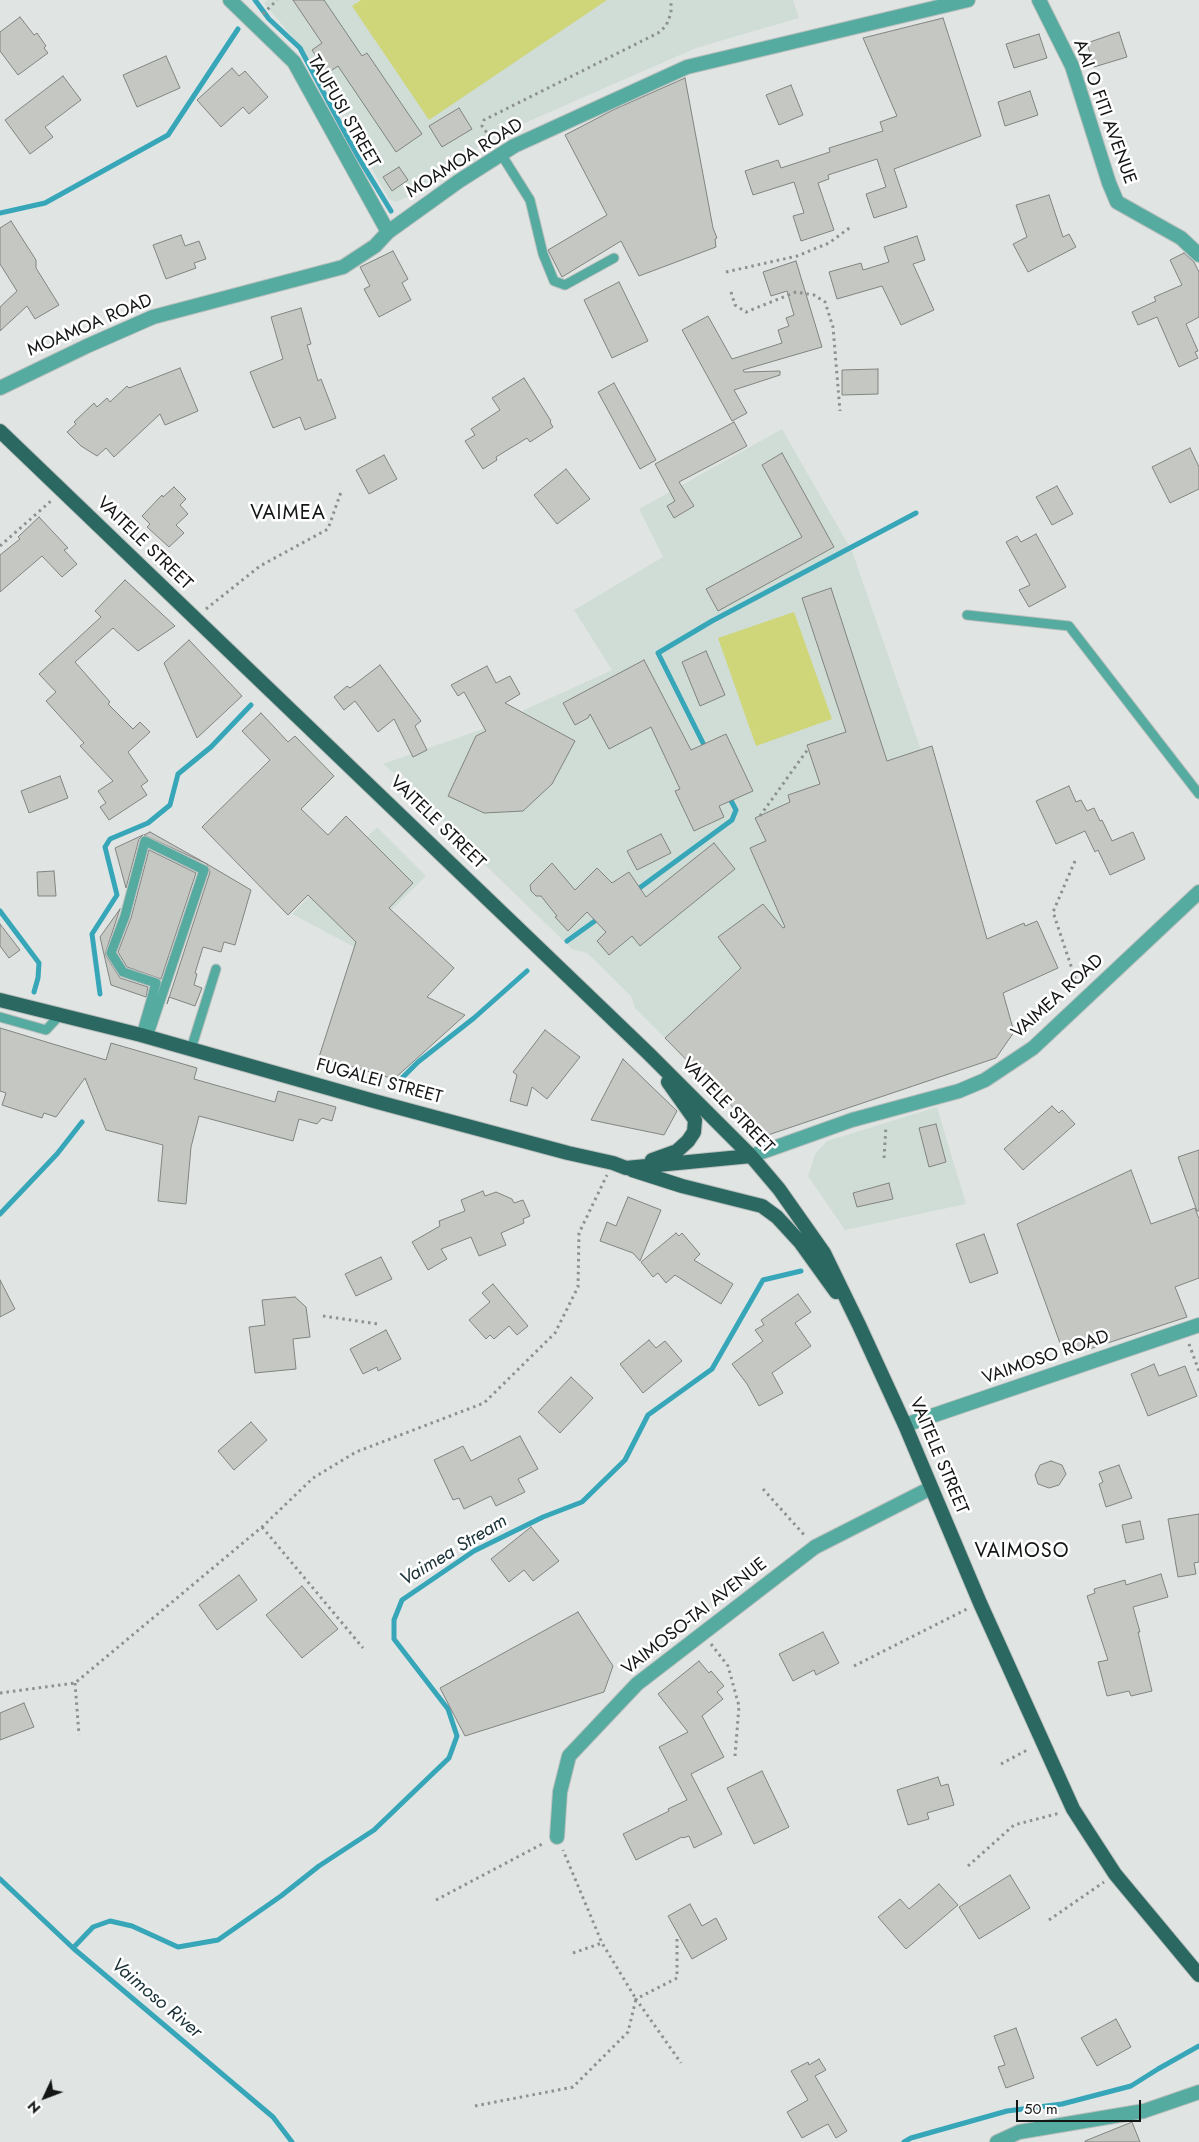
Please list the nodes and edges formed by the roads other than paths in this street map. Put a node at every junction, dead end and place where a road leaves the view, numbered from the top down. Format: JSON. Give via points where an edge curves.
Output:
{"nodes":[{"id":1,"x":230,"y":0,"type":"edge"},
{"id":2,"x":968,"y":0,"type":"edge"},
{"id":3,"x":1039,"y":0,"type":"edge"},
{"id":4,"x":501,"y":154,"type":"junction"},
{"id":5,"x":388,"y":232,"type":"junction"},
{"id":6,"x":1199,"y":255,"type":"edge"},
{"id":7,"x":614,"y":258,"type":"dead end"},
{"id":8,"x":0,"y":388,"type":"edge"},
{"id":9,"x":0,"y":431,"type":"edge"},
{"id":10,"x":967,"y":615,"type":"dead end"},
{"id":11,"x":1199,"y":794,"type":"edge"},
{"id":12,"x":1199,"y":892,"type":"edge"},
{"id":13,"x":216,"y":969,"type":"dead end"},
{"id":14,"x":0,"y":1000,"type":"edge"},
{"id":15,"x":60,"y":1015,"type":"junction"},
{"id":16,"x":0,"y":1018,"type":"edge"},
{"id":17,"x":144,"y":1036,"type":"junction"},
{"id":18,"x":191,"y":1049,"type":"junction"},
{"id":19,"x":648,"y":1053,"type":"junction"},
{"id":20,"x":751,"y":1156,"type":"junction"},
{"id":21,"x":626,"y":1168,"type":"junction"},
{"id":22,"x":860,"y":1325,"type":"junction"},
{"id":23,"x":1199,"y":1325,"type":"edge"},
{"id":24,"x":905,"y":1425,"type":"junction"},
{"id":25,"x":931,"y":1488,"type":"junction"},
{"id":26,"x":557,"y":1837,"type":"road end"},
{"id":27,"x":1195,"y":1969,"type":"edge"},
{"id":28,"x":1199,"y":2092,"type":"edge"},
{"id":29,"x":997,"y":2142,"type":"edge"}],
"edges":[{"from":1,"to":5,"type":"street","name":"TAUFUSI STREET","via":[[294,62]]},
{"from":2,"to":4,"type":"street","name":"MOAMOA ROAD","via":[[687,67],[546,130]]},
{"from":3,"to":6,"type":"street","name":"AAI O FITI AVENUE","via":[[1072,66],[1117,202],[1181,238]]},
{"from":4,"to":5,"type":"street","name":"MOAMOA ROAD"},
{"from":4,"to":7,"type":"lane","via":[[530,200],[543,254],[554,281],[565,285]]},
{"from":5,"to":8,"type":"street","name":"MOAMOA ROAD","via":[[375,246],[343,267],[153,317]]},
{"from":9,"to":19,"type":"main road","name":"VAITELE STREET"},
{"from":10,"to":11,"type":"lane","via":[[1069,626]]},
{"from":12,"to":20,"type":"street","name":"VAIMEA ROAD","via":[[1033,1048],[985,1080],[959,1091],[852,1120]]},
{"from":13,"to":18,"type":"lane"},
{"from":14,"to":15,"type":"main road","name":"FUGALEI STREET"},
{"from":15,"to":16,"type":"lane","via":[[46,1030]]},
{"from":15,"to":17,"type":"main road","name":"FUGALEI STREET"},
{"from":17,"to":17,"type":"lane","via":[[204,870],[145,841],[125,916],[111,953],[123,972],[156,983]]},
{"from":17,"to":18,"type":"main road","name":"FUGALEI STREET"},
{"from":18,"to":21,"type":"main road","name":"FUGALEI STREET"},
{"from":19,"to":20,"type":"main road","name":"VAITELE STREET"},
{"from":19,"to":21,"type":"main road","via":[[695,1120],[694,1132],[677,1151]]},
{"from":20,"to":21,"type":"main road","name":"FUGALEI STREET"},
{"from":20,"to":22,"type":"main road","name":"VAITELE STREET","via":[[779,1189],[824,1253]]},
{"from":21,"to":22,"type":"main road","via":[[762,1206],[800,1242]]},
{"from":22,"to":24,"type":"main road","name":"VAITELE STREET"},
{"from":23,"to":24,"type":"street","name":"VAIMOSO ROAD"},
{"from":24,"to":25,"type":"main road","name":"VAITELE STREET"},
{"from":25,"to":26,"type":"street","name":"VAIMOSO-TAI AVENUE","via":[[815,1547],[637,1684],[569,1756],[560,1792]]},
{"from":25,"to":27,"type":"main road","name":"VAITELE STREET","via":[[1073,1809],[1115,1874]]},
{"from":28,"to":29,"type":"street","via":[[1144,2112],[1019,2132]]}]}
